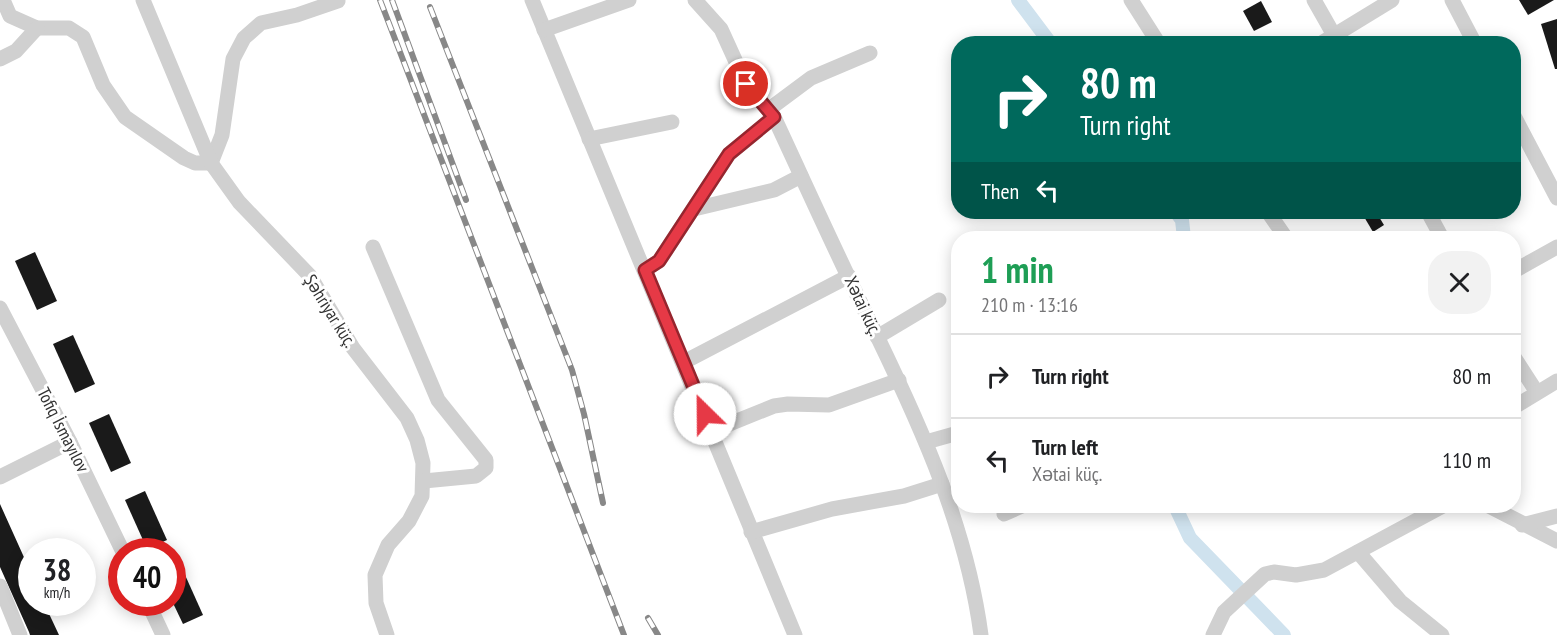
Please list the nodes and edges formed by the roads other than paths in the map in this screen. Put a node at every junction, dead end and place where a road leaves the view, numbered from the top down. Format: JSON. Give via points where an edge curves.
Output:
{"nodes":[{"id":1,"x":3,"y":0,"type":"edge"},
{"id":2,"x":142,"y":0,"type":"edge"},
{"id":3,"x":532,"y":0,"type":"edge"},
{"id":4,"x":629,"y":0,"type":"edge"},
{"id":5,"x":695,"y":0,"type":"edge"},
{"id":6,"x":1131,"y":0,"type":"edge"},
{"id":7,"x":1314,"y":0,"type":"edge"},
{"id":8,"x":1392,"y":0,"type":"edge"},
{"id":9,"x":1452,"y":0,"type":"edge"},
{"id":10,"x":338,"y":1,"type":"edge"},
{"id":11,"x":296,"y":8,"type":"edge"},
{"id":12,"x":37,"y":28,"type":"junction"},
{"id":13,"x":544,"y":30,"type":"junction"},
{"id":14,"x":1154,"y":36,"type":"edge"},
{"id":15,"x":1334,"y":36,"type":"edge"},
{"id":16,"x":1340,"y":36,"type":"edge"},
{"id":17,"x":1471,"y":36,"type":"edge"},
{"id":18,"x":870,"y":53,"type":"dead end"},
{"id":19,"x":0,"y":59,"type":"edge"},
{"id":20,"x":771,"y":114,"type":"junction"},
{"id":21,"x":672,"y":122,"type":"dead end"},
{"id":22,"x":1521,"y":129,"type":"edge"},
{"id":23,"x":589,"y":139,"type":"junction"},
{"id":24,"x":211,"y":163,"type":"junction"},
{"id":25,"x":801,"y":176,"type":"junction"},
{"id":26,"x":1557,"y":198,"type":"edge"},
{"id":27,"x":694,"y":209,"type":"junction"},
{"id":28,"x":373,"y":247,"type":"dead end"},
{"id":29,"x":1557,"y":247,"type":"edge"},
{"id":30,"x":1521,"y":267,"type":"edge"},
{"id":31,"x":645,"y":270,"type":"junction"},
{"id":32,"x":849,"y":276,"type":"junction"},
{"id":33,"x":939,"y":300,"type":"dead end"},
{"id":34,"x":0,"y":308,"type":"edge"},
{"id":35,"x":877,"y":336,"type":"junction"},
{"id":36,"x":684,"y":362,"type":"junction"},
{"id":37,"x":1521,"y":368,"type":"edge"},
{"id":38,"x":899,"y":380,"type":"junction"},
{"id":39,"x":1557,"y":381,"type":"edge"},
{"id":40,"x":1536,"y":391,"type":"junction"},
{"id":41,"x":1521,"y":402,"type":"edge"},
{"id":42,"x":712,"y":431,"type":"junction"},
{"id":43,"x":951,"y":435,"type":"edge"},
{"id":44,"x":70,"y":442,"type":"junction"},
{"id":45,"x":926,"y":442,"type":"junction"},
{"id":46,"x":0,"y":477,"type":"edge"},
{"id":47,"x":424,"y":481,"type":"junction"},
{"id":48,"x":942,"y":484,"type":"junction"},
{"id":49,"x":951,"y":509,"type":"edge"},
{"id":50,"x":952,"y":513,"type":"edge"},
{"id":51,"x":1430,"y":513,"type":"edge"},
{"id":52,"x":1501,"y":513,"type":"edge"},
{"id":53,"x":1557,"y":516,"type":"edge"},
{"id":54,"x":1522,"y":525,"type":"junction"},
{"id":55,"x":751,"y":532,"type":"junction"},
{"id":56,"x":116,"y":538,"type":"edge"},
{"id":57,"x":1557,"y":542,"type":"edge"},
{"id":58,"x":1358,"y":552,"type":"junction"},
{"id":59,"x":0,"y":586,"type":"edge"},
{"id":60,"x":154,"y":616,"type":"edge"},
{"id":61,"x":20,"y":635,"type":"edge"},
{"id":62,"x":163,"y":635,"type":"edge"},
{"id":63,"x":387,"y":635,"type":"edge"},
{"id":64,"x":795,"y":635,"type":"edge"},
{"id":65,"x":981,"y":635,"type":"edge"},
{"id":66,"x":1213,"y":635,"type":"edge"},
{"id":67,"x":1442,"y":635,"type":"edge"}],
"edges":[{"from":1,"to":12,"type":"street","via":[[10,16]]},
{"from":2,"to":24,"type":"street","name":"Şəhriyar küç."},
{"from":3,"to":13,"type":"street"},
{"from":4,"to":13,"type":"street"},
{"from":5,"to":20,"type":"street","name":"Xətai küç.","via":[[721,29],[746,84]]},
{"from":6,"to":14,"type":"street"},
{"from":7,"to":15,"type":"street"},
{"from":8,"to":16,"type":"street"},
{"from":9,"to":17,"type":"street"},
{"from":10,"to":11,"type":"street"},
{"from":11,"to":24,"type":"street","via":[[261,23],[244,38],[233,59],[222,135]]},
{"from":12,"to":19,"type":"street","via":[[16,51]]},
{"from":12,"to":24,"type":"street","via":[[69,28],[83,37],[103,85],[125,117],[184,158]]},
{"from":13,"to":23,"type":"street"},
{"from":18,"to":20,"type":"street","via":[[811,78]]},
{"from":20,"to":25,"type":"street","name":"Xətai küç."},
{"from":20,"to":27,"type":"street","via":[[729,154]]},
{"from":21,"to":23,"type":"street"},
{"from":22,"to":26,"type":"street"},
{"from":23,"to":31,"type":"street"},
{"from":24,"to":47,"type":"street","name":"Şəhriyar küç.","via":[[239,202],[310,276],[353,348],[407,418],[423,463]]},
{"from":25,"to":27,"type":"street","via":[[774,190]]},
{"from":25,"to":32,"type":"street","name":"Xətai küç."},
{"from":27,"to":31,"type":"street","via":[[659,261]]},
{"from":28,"to":47,"type":"street","via":[[438,400],[486,460],[486,468],[476,476]]},
{"from":29,"to":30,"type":"street"},
{"from":31,"to":36,"type":"street"},
{"from":32,"to":35,"type":"street","name":"Xətai küç."},
{"from":32,"to":36,"type":"street"},
{"from":33,"to":35,"type":"street"},
{"from":34,"to":44,"type":"street","name":"Tofiq İsmayılov"},
{"from":35,"to":38,"type":"street","name":"Xətai küç."},
{"from":36,"to":42,"type":"street"},
{"from":37,"to":40,"type":"street"},
{"from":38,"to":42,"type":"street","via":[[829,405],[774,406]]},
{"from":38,"to":45,"type":"street","name":"Xətai küç."},
{"from":39,"to":40,"type":"street"},
{"from":40,"to":41,"type":"street"},
{"from":42,"to":55,"type":"street"},
{"from":43,"to":45,"type":"street"},
{"from":44,"to":46,"type":"street"},
{"from":44,"to":56,"type":"street","name":"Tofiq İsmayılov"},
{"from":45,"to":48,"type":"street","name":"Xətai küç."},
{"from":47,"to":63,"type":"street","name":"Şəhriyar küç.","via":[[417,510],[388,545],[375,575],[376,603]]},
{"from":48,"to":49,"type":"street","name":"Xətai küç."},
{"from":48,"to":55,"type":"street","via":[[904,496],[832,508]]},
{"from":50,"to":65,"type":"street","name":"Xətai küç.","via":[[962,540]]},
{"from":51,"to":58,"type":"street"},
{"from":52,"to":54,"type":"street"},
{"from":53,"to":54,"type":"street"},
{"from":54,"to":57,"type":"street"},
{"from":55,"to":64,"type":"street"},
{"from":58,"to":66,"type":"street","via":[[1324,570],[1296,575],[1274,572],[1258,579],[1224,612]]},
{"from":58,"to":67,"type":"street","via":[[1400,601]]},
{"from":59,"to":61,"type":"street"},
{"from":60,"to":62,"type":"street"}]}
